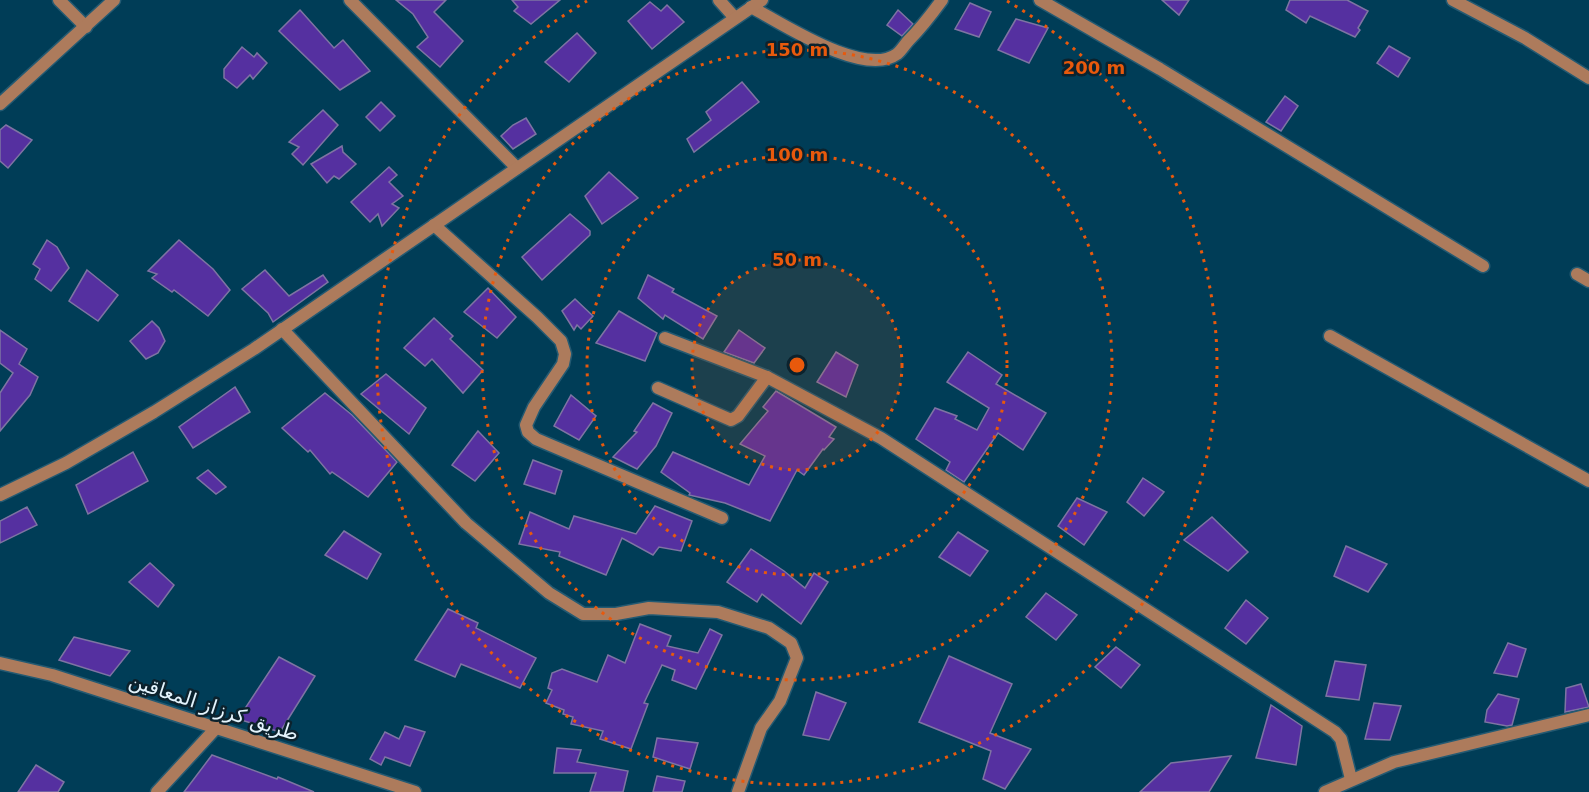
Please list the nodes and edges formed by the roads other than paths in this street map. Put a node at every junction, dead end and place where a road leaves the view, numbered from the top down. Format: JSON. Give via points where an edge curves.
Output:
{"nodes":[{"id":1,"x":59,"y":0,"type":"edge"},
{"id":2,"x":114,"y":0,"type":"edge"},
{"id":3,"x":350,"y":0,"type":"edge"},
{"id":4,"x":719,"y":0,"type":"edge"},
{"id":5,"x":942,"y":0,"type":"edge"},
{"id":6,"x":1040,"y":0,"type":"edge"},
{"id":7,"x":1453,"y":0,"type":"edge"},
{"id":8,"x":756,"y":4,"type":"edge"},
{"id":9,"x":735,"y":18,"type":"junction"},
{"id":10,"x":86,"y":27,"type":"junction"},
{"id":11,"x":1589,"y":78,"type":"edge"},
{"id":12,"x":0,"y":104,"type":"edge"},
{"id":13,"x":517,"y":168,"type":"junction"},
{"id":14,"x":434,"y":225,"type":"junction"},
{"id":15,"x":1483,"y":266,"type":"dead end"},
{"id":16,"x":1577,"y":274,"type":"dead end"},
{"id":17,"x":1589,"y":281,"type":"edge"},
{"id":18,"x":282,"y":329,"type":"junction"},
{"id":19,"x":1330,"y":336,"type":"dead end"},
{"id":20,"x":665,"y":338,"type":"dead end"},
{"id":21,"x":767,"y":377,"type":"junction"},
{"id":22,"x":658,"y":388,"type":"dead end"},
{"id":23,"x":1589,"y":481,"type":"edge"},
{"id":24,"x":0,"y":495,"type":"edge"},
{"id":25,"x":722,"y":518,"type":"dead end"},
{"id":26,"x":0,"y":663,"type":"edge"},
{"id":27,"x":1589,"y":715,"type":"edge"},
{"id":28,"x":217,"y":728,"type":"junction"},
{"id":29,"x":1351,"y":779,"type":"junction"},
{"id":30,"x":158,"y":792,"type":"edge"},
{"id":31,"x":415,"y":792,"type":"edge"},
{"id":32,"x":738,"y":792,"type":"edge"},
{"id":33,"x":1325,"y":792,"type":"edge"}],
"edges":[{"from":1,"to":10,"type":"street"},
{"from":2,"to":10,"type":"street"},
{"from":3,"to":13,"type":"street"},
{"from":4,"to":9,"type":"street"},
{"from":5,"to":8,"type":"street","via":[[897,54],[863,60],[843,55]]},
{"from":6,"to":15,"type":"street"},
{"from":7,"to":11,"type":"street"},
{"from":8,"to":9,"type":"street"},
{"from":9,"to":13,"type":"street"},
{"from":10,"to":12,"type":"street"},
{"from":13,"to":14,"type":"street"},
{"from":14,"to":18,"type":"street"},
{"from":14,"to":25,"type":"street","via":[[561,341],[563,364],[534,407],[526,425],[528,432],[591,464]]},
{"from":16,"to":17,"type":"street"},
{"from":18,"to":24,"type":"street","via":[[154,412],[66,463]]},
{"from":18,"to":32,"type":"street","via":[[466,523],[566,604],[583,614],[649,608],[718,612],[770,628],[791,643],[796,658],[780,701],[761,728]]},
{"from":19,"to":23,"type":"street"},
{"from":20,"to":21,"type":"street"},
{"from":21,"to":22,"type":"street","via":[[731,420]]},
{"from":21,"to":29,"type":"street","via":[[881,438],[1327,724],[1341,739]]},
{"from":26,"to":28,"type":"street","name":"طريق كرزاز المعاقين","via":[[52,675]]},
{"from":27,"to":29,"type":"street","via":[[1394,762]]},
{"from":28,"to":30,"type":"street"},
{"from":28,"to":31,"type":"street","name":"طريق كرزاز المعاقين"},
{"from":29,"to":33,"type":"street"}]}
